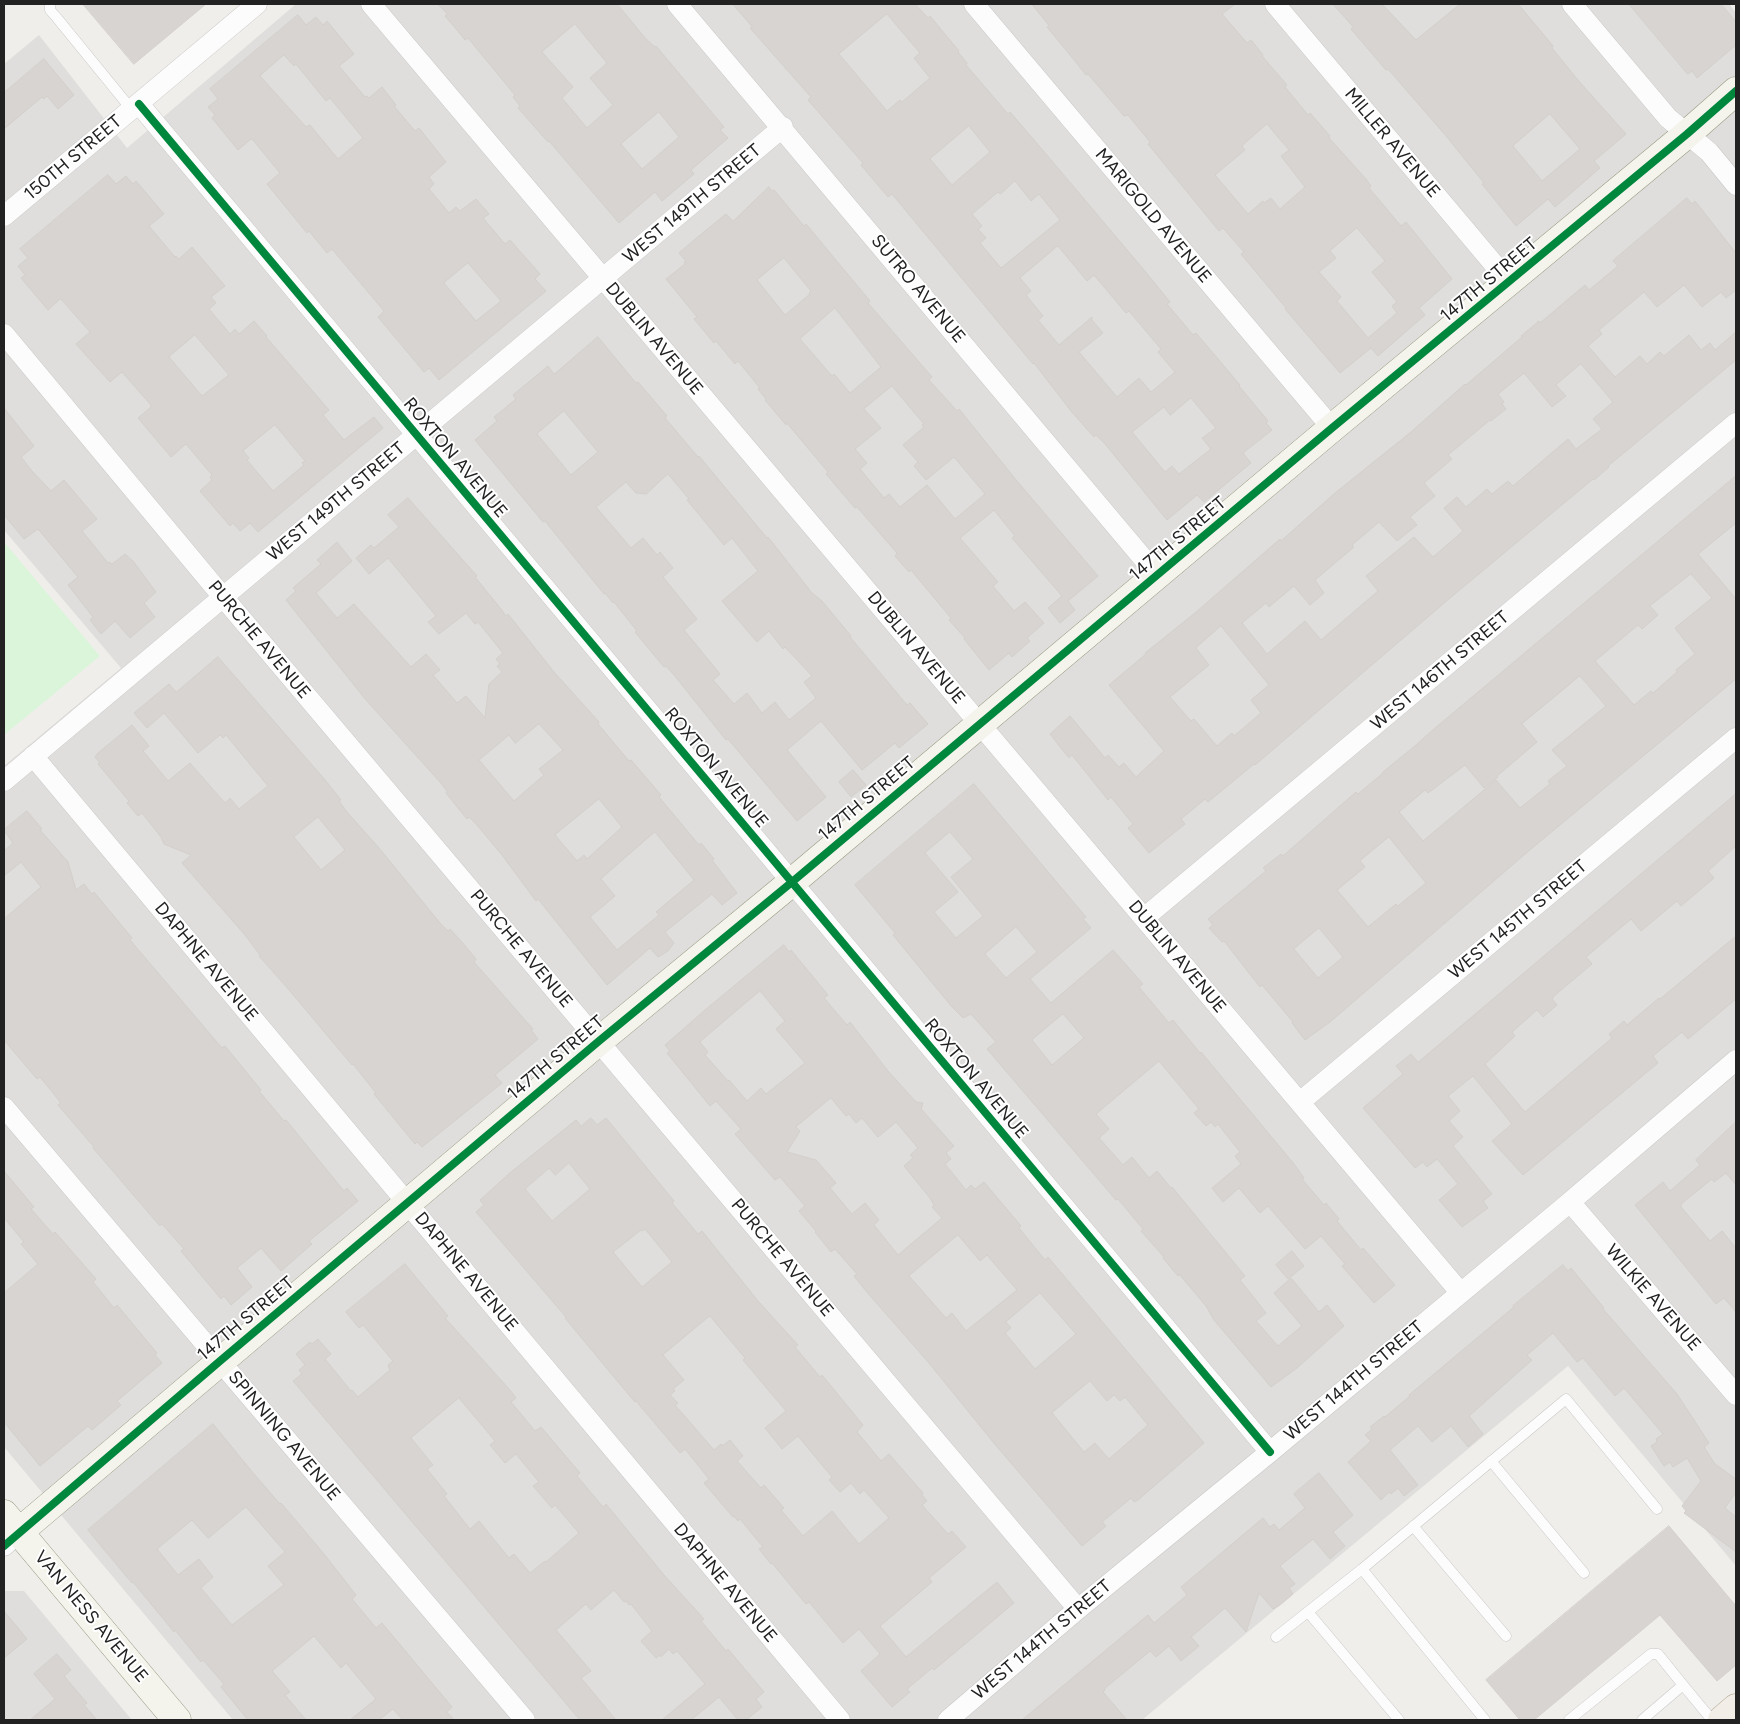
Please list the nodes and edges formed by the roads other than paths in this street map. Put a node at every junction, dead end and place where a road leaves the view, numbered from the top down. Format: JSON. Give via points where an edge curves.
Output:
{"nodes":[{"id":1,"x":50,"y":4,"type":"edge"},
{"id":2,"x":257,"y":4,"type":"edge"},
{"id":3,"x":372,"y":4,"type":"edge"},
{"id":4,"x":677,"y":4,"type":"edge"},
{"id":5,"x":974,"y":4,"type":"edge"},
{"id":6,"x":1275,"y":4,"type":"edge"},
{"id":7,"x":1572,"y":4,"type":"edge"},
{"id":8,"x":1736,"y":92,"type":"edge"},
{"id":9,"x":135,"y":107,"type":"junction"},
{"id":10,"x":782,"y":128,"type":"junction"},
{"id":11,"x":1687,"y":134,"type":"junction"},
{"id":12,"x":1736,"y":185,"type":"edge"},
{"id":13,"x":4,"y":216,"type":"edge"},
{"id":14,"x":603,"y":278,"type":"junction"},
{"id":15,"x":1509,"y":282,"type":"junction"},
{"id":16,"x":4,"y":334,"type":"edge"},
{"id":17,"x":1736,"y":423,"type":"edge"},
{"id":18,"x":1332,"y":428,"type":"junction"},
{"id":19,"x":416,"y":435,"type":"junction"},
{"id":20,"x":1158,"y":576,"type":"junction"},
{"id":21,"x":223,"y":597,"type":"junction"},
{"id":22,"x":980,"y":724,"type":"junction"},
{"id":23,"x":1736,"y":738,"type":"edge"},
{"id":24,"x":33,"y":756,"type":"junction"},
{"id":25,"x":4,"y":781,"type":"edge"},
{"id":26,"x":792,"y":882,"type":"junction"},
{"id":27,"x":1144,"y":918,"type":"junction"},
{"id":28,"x":599,"y":1041,"type":"junction"},
{"id":29,"x":1736,"y":1060,"type":"edge"},
{"id":30,"x":1300,"y":1102,"type":"junction"},
{"id":31,"x":4,"y":1107,"type":"edge"},
{"id":32,"x":1570,"y":1202,"type":"junction"},
{"id":33,"x":408,"y":1203,"type":"junction"},
{"id":34,"x":1460,"y":1292,"type":"junction"},
{"id":35,"x":220,"y":1361,"type":"junction"},
{"id":36,"x":1736,"y":1395,"type":"edge"},
{"id":37,"x":1270,"y":1452,"type":"junction"},
{"id":38,"x":1491,"y":1461,"type":"junction"},
{"id":39,"x":1657,"y":1509,"type":"dead end"},
{"id":40,"x":1413,"y":1526,"type":"junction"},
{"id":41,"x":9,"y":1531,"type":"edge"},
{"id":42,"x":1362,"y":1569,"type":"junction"},
{"id":43,"x":1584,"y":1573,"type":"dead end"},
{"id":44,"x":1078,"y":1609,"type":"junction"},
{"id":45,"x":1308,"y":1612,"type":"junction"},
{"id":46,"x":1506,"y":1636,"type":"dead end"},
{"id":47,"x":1276,"y":1638,"type":"dead end"},
{"id":48,"x":1684,"y":1685,"type":"junction"},
{"id":49,"x":1736,"y":1708,"type":"edge"},
{"id":50,"x":177,"y":1720,"type":"edge"},
{"id":51,"x":525,"y":1720,"type":"edge"},
{"id":52,"x":840,"y":1720,"type":"edge"},
{"id":53,"x":948,"y":1720,"type":"edge"},
{"id":54,"x":1399,"y":1720,"type":"edge"},
{"id":55,"x":1485,"y":1720,"type":"edge"},
{"id":56,"x":1570,"y":1720,"type":"edge"},
{"id":57,"x":1642,"y":1720,"type":"edge"},
{"id":58,"x":1712,"y":1720,"type":"edge"},
{"id":59,"x":1722,"y":1720,"type":"edge"}],
"edges":[{"from":1,"to":9,"type":"lane","via":[[56,18]]},
{"from":2,"to":9,"type":"street","name":"150TH STREET"},
{"from":3,"to":14,"type":"street","name":"DUBLIN AVENUE"},
{"from":4,"to":10,"type":"street","name":"SUTRO AVENUE"},
{"from":5,"to":18,"type":"street","name":"MARIGOLD AVENUE"},
{"from":6,"to":15,"type":"street","name":"MILLER AVENUE"},
{"from":7,"to":11,"type":"street","via":[[1668,118]]},
{"from":8,"to":11,"type":"street","name":"147TH STREET"},
{"from":9,"to":13,"type":"street","name":"150TH STREET"},
{"from":9,"to":19,"type":"street","name":"ROXTON AVENUE"},
{"from":10,"to":14,"type":"street","name":"WEST 149TH STREET"},
{"from":10,"to":20,"type":"street","name":"SUTRO AVENUE"},
{"from":11,"to":12,"type":"street","via":[[1709,152]]},
{"from":11,"to":15,"type":"street","name":"147TH STREET"},
{"from":14,"to":19,"type":"street","name":"WEST 149TH STREET"},
{"from":14,"to":22,"type":"street","name":"DUBLIN AVENUE"},
{"from":15,"to":18,"type":"street","name":"147TH STREET"},
{"from":16,"to":21,"type":"street","name":"PURCHE AVENUE"},
{"from":17,"to":27,"type":"street","name":"WEST 146TH STREET"},
{"from":18,"to":20,"type":"street","name":"147TH STREET"},
{"from":19,"to":21,"type":"street","name":"WEST 149TH STREET"},
{"from":19,"to":26,"type":"street","name":"ROXTON AVENUE"},
{"from":20,"to":22,"type":"street","name":"147TH STREET"},
{"from":21,"to":24,"type":"street","name":"WEST 149TH STREET"},
{"from":21,"to":28,"type":"street","name":"PURCHE AVENUE"},
{"from":22,"to":26,"type":"street","name":"147TH STREET"},
{"from":22,"to":27,"type":"street","name":"DUBLIN AVENUE"},
{"from":23,"to":30,"type":"street","name":"WEST 145TH STREET"},
{"from":24,"to":25,"type":"street","name":"WEST 149TH STREET"},
{"from":24,"to":33,"type":"street","name":"DAPHNE AVENUE"},
{"from":26,"to":28,"type":"street","name":"147TH STREET"},
{"from":26,"to":37,"type":"street","name":"ROXTON AVENUE"},
{"from":27,"to":30,"type":"street","name":"DUBLIN AVENUE"},
{"from":28,"to":33,"type":"street","name":"147TH STREET"},
{"from":28,"to":44,"type":"street","name":"PURCHE AVENUE"},
{"from":29,"to":32,"type":"street","name":"WEST 144TH STREET"},
{"from":30,"to":34,"type":"street","name":"DUBLIN AVENUE"},
{"from":31,"to":35,"type":"street","name":"SPINNING AVENUE"},
{"from":32,"to":34,"type":"street","name":"WEST 144TH STREET"},
{"from":32,"to":36,"type":"street","name":"WILKIE AVENUE"},
{"from":33,"to":35,"type":"street","name":"147TH STREET"},
{"from":33,"to":52,"type":"street","name":"DAPHNE AVENUE"},
{"from":34,"to":37,"type":"street","name":"WEST 144TH STREET"},
{"from":35,"to":41,"type":"street","name":"147TH STREET"},
{"from":35,"to":51,"type":"street","name":"SPINNING AVENUE"},
{"from":37,"to":44,"type":"street","name":"WEST 144TH STREET"},
{"from":38,"to":39,"type":"lane","via":[[1566,1399]]},
{"from":38,"to":40,"type":"lane"},
{"from":38,"to":43,"type":"lane"},
{"from":40,"to":42,"type":"lane"},
{"from":40,"to":46,"type":"lane"},
{"from":41,"to":50,"type":"street","name":"VAN NESS AVENUE"},
{"from":42,"to":45,"type":"lane"},
{"from":42,"to":55,"type":"lane"},
{"from":44,"to":53,"type":"street","name":"WEST 144TH STREET"},
{"from":45,"to":47,"type":"lane"},
{"from":45,"to":54,"type":"lane"},
{"from":48,"to":56,"type":"lane","via":[[1658,1654],[1651,1654]]},
{"from":48,"to":57,"type":"lane"},
{"from":48,"to":58,"type":"lane"},
{"from":49,"to":59,"type":"main road"}]}
